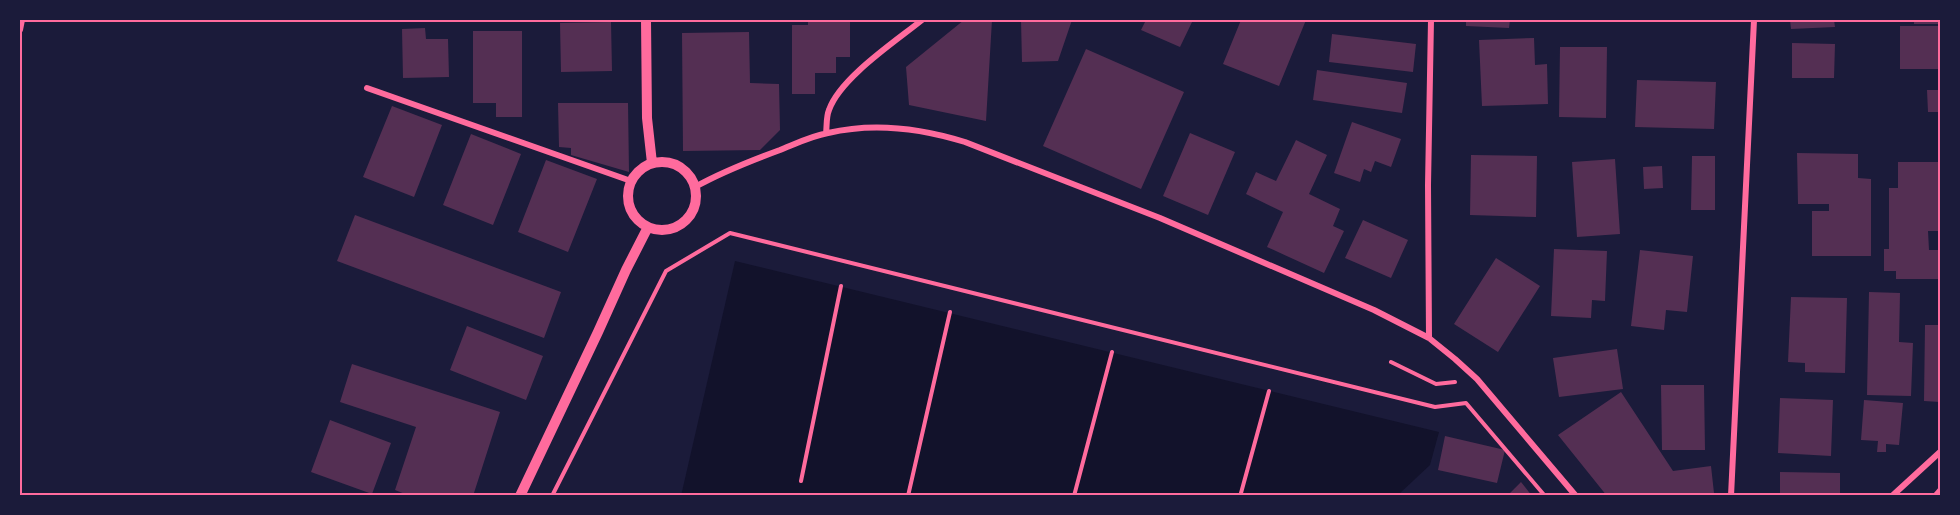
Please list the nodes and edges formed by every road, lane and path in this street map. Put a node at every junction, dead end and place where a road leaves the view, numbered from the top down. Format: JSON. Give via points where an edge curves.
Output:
{"nodes":[{"id":1,"x":22,"y":20,"type":"edge"},
{"id":2,"x":646,"y":20,"type":"edge"},
{"id":3,"x":922,"y":20,"type":"edge"},
{"id":4,"x":1431,"y":20,"type":"edge"},
{"id":5,"x":1754,"y":20,"type":"edge"},
{"id":6,"x":20,"y":30,"type":"edge"},
{"id":7,"x":367,"y":88,"type":"dead end"},
{"id":8,"x":826,"y":133,"type":"junction"},
{"id":9,"x":652,"y":163,"type":"junction"},
{"id":10,"x":631,"y":181,"type":"junction"},
{"id":11,"x":695,"y":187,"type":"junction"},
{"id":12,"x":648,"y":227,"type":"junction"},
{"id":13,"x":841,"y":286,"type":"dead end"},
{"id":14,"x":950,"y":312,"type":"dead end"},
{"id":15,"x":1429,"y":338,"type":"junction"},
{"id":16,"x":1112,"y":352,"type":"dead end"},
{"id":17,"x":1391,"y":362,"type":"dead end"},
{"id":18,"x":1477,"y":379,"type":"junction"},
{"id":19,"x":1269,"y":391,"type":"dead end"},
{"id":20,"x":1941,"y":452,"type":"edge"},
{"id":21,"x":801,"y":481,"type":"dead end"},
{"id":22,"x":1941,"y":489,"type":"edge"},
{"id":23,"x":1241,"y":493,"type":"dead end"},
{"id":24,"x":520,"y":495,"type":"edge"},
{"id":25,"x":552,"y":495,"type":"edge"},
{"id":26,"x":908,"y":495,"type":"edge"},
{"id":27,"x":1074,"y":495,"type":"edge"},
{"id":28,"x":1545,"y":495,"type":"edge"},
{"id":29,"x":1576,"y":495,"type":"edge"},
{"id":30,"x":1731,"y":495,"type":"edge"},
{"id":31,"x":1892,"y":495,"type":"edge"},
{"id":32,"x":1934,"y":495,"type":"edge"}],
"edges":[{"from":1,"to":6,"type":"street"},
{"from":2,"to":9,"type":"street","via":[[647,118]]},
{"from":3,"to":8,"type":"street","via":[[843,87],[828,110]]},
{"from":4,"to":15,"type":"street"},
{"from":5,"to":30,"type":"street"},
{"from":7,"to":10,"type":"street"},
{"from":8,"to":11,"type":"street","via":[[746,162]]},
{"from":8,"to":15,"type":"street","via":[[900,128],[935,132],[965,142],[1171,222]]},
{"from":9,"to":10,"type":"street"},
{"from":9,"to":11,"type":"street","via":[[673,164],[683,169]]},
{"from":10,"to":12,"type":"street","via":[[628,202],[632,213]]},
{"from":11,"to":12,"type":"street","via":[[694,208],[680,225],[669,230]]},
{"from":12,"to":24,"type":"street"},
{"from":13,"to":21,"type":"path"},
{"from":14,"to":26,"type":"path"},
{"from":15,"to":18,"type":"street"},
{"from":16,"to":27,"type":"path"},
{"from":17,"to":18,"type":"path","via":[[1436,384]]},
{"from":18,"to":29,"type":"street"},
{"from":19,"to":23,"type":"path"},
{"from":20,"to":31,"type":"street"},
{"from":22,"to":32,"type":"path"},
{"from":25,"to":28,"type":"path","via":[[666,271],[730,233],[1435,407],[1466,403]]}]}
